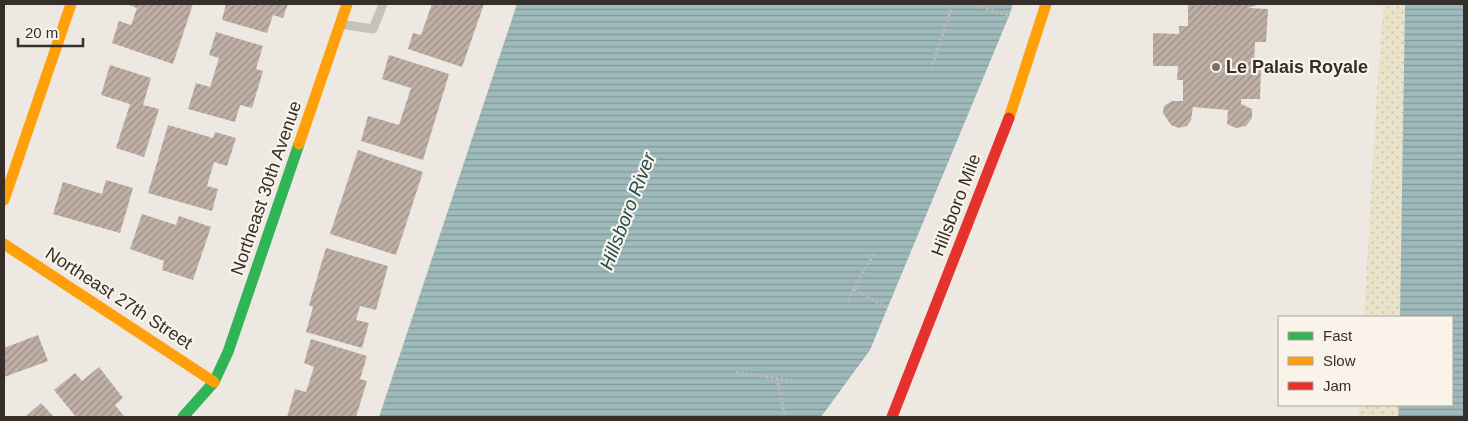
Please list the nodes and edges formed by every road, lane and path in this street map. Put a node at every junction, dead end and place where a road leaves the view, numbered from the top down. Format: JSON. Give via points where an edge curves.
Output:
{"nodes":[{"id":1,"x":71,"y":4,"type":"edge"},
{"id":2,"x":347,"y":4,"type":"edge"},
{"id":3,"x":383,"y":4,"type":"edge"},
{"id":4,"x":952,"y":4,"type":"edge"},
{"id":5,"x":972,"y":4,"type":"edge"},
{"id":6,"x":1046,"y":4,"type":"edge"},
{"id":7,"x":1009,"y":16,"type":"dead end"},
{"id":8,"x":340,"y":24,"type":"junction"},
{"id":9,"x":932,"y":69,"type":"dead end"},
{"id":10,"x":4,"y":200,"type":"edge"},
{"id":11,"x":4,"y":244,"type":"edge"},
{"id":12,"x":875,"y":251,"type":"dead end"},
{"id":13,"x":854,"y":290,"type":"junction"},
{"id":14,"x":848,"y":300,"type":"dead end"},
{"id":15,"x":887,"y":308,"type":"dead end"},
{"id":16,"x":736,"y":372,"type":"dead end"},
{"id":17,"x":777,"y":378,"type":"junction"},
{"id":18,"x":793,"y":381,"type":"dead end"},
{"id":19,"x":214,"y":382,"type":"junction"},
{"id":20,"x":183,"y":417,"type":"edge"},
{"id":21,"x":785,"y":417,"type":"edge"},
{"id":22,"x":892,"y":417,"type":"edge"}],
"edges":[{"from":1,"to":10,"type":"street"},
{"from":2,"to":8,"type":"street","name":"Northeast 30th Avenue"},
{"from":3,"to":8,"type":"lane","via":[[374,29]]},
{"from":4,"to":9,"type":"path"},
{"from":5,"to":7,"type":"path"},
{"from":6,"to":22,"type":"street","name":"Hillsboro Mile","via":[[1016,98]]},
{"from":8,"to":19,"type":"street","name":"Northeast 30th Avenue","via":[[228,352]]},
{"from":11,"to":19,"type":"street","name":"Northeast 27th Street"},
{"from":12,"to":13,"type":"path"},
{"from":13,"to":14,"type":"path"},
{"from":13,"to":15,"type":"path"},
{"from":16,"to":17,"type":"path"},
{"from":17,"to":18,"type":"path"},
{"from":17,"to":21,"type":"path"},
{"from":19,"to":20,"type":"street","name":"Northeast 30th Avenue"}]}
